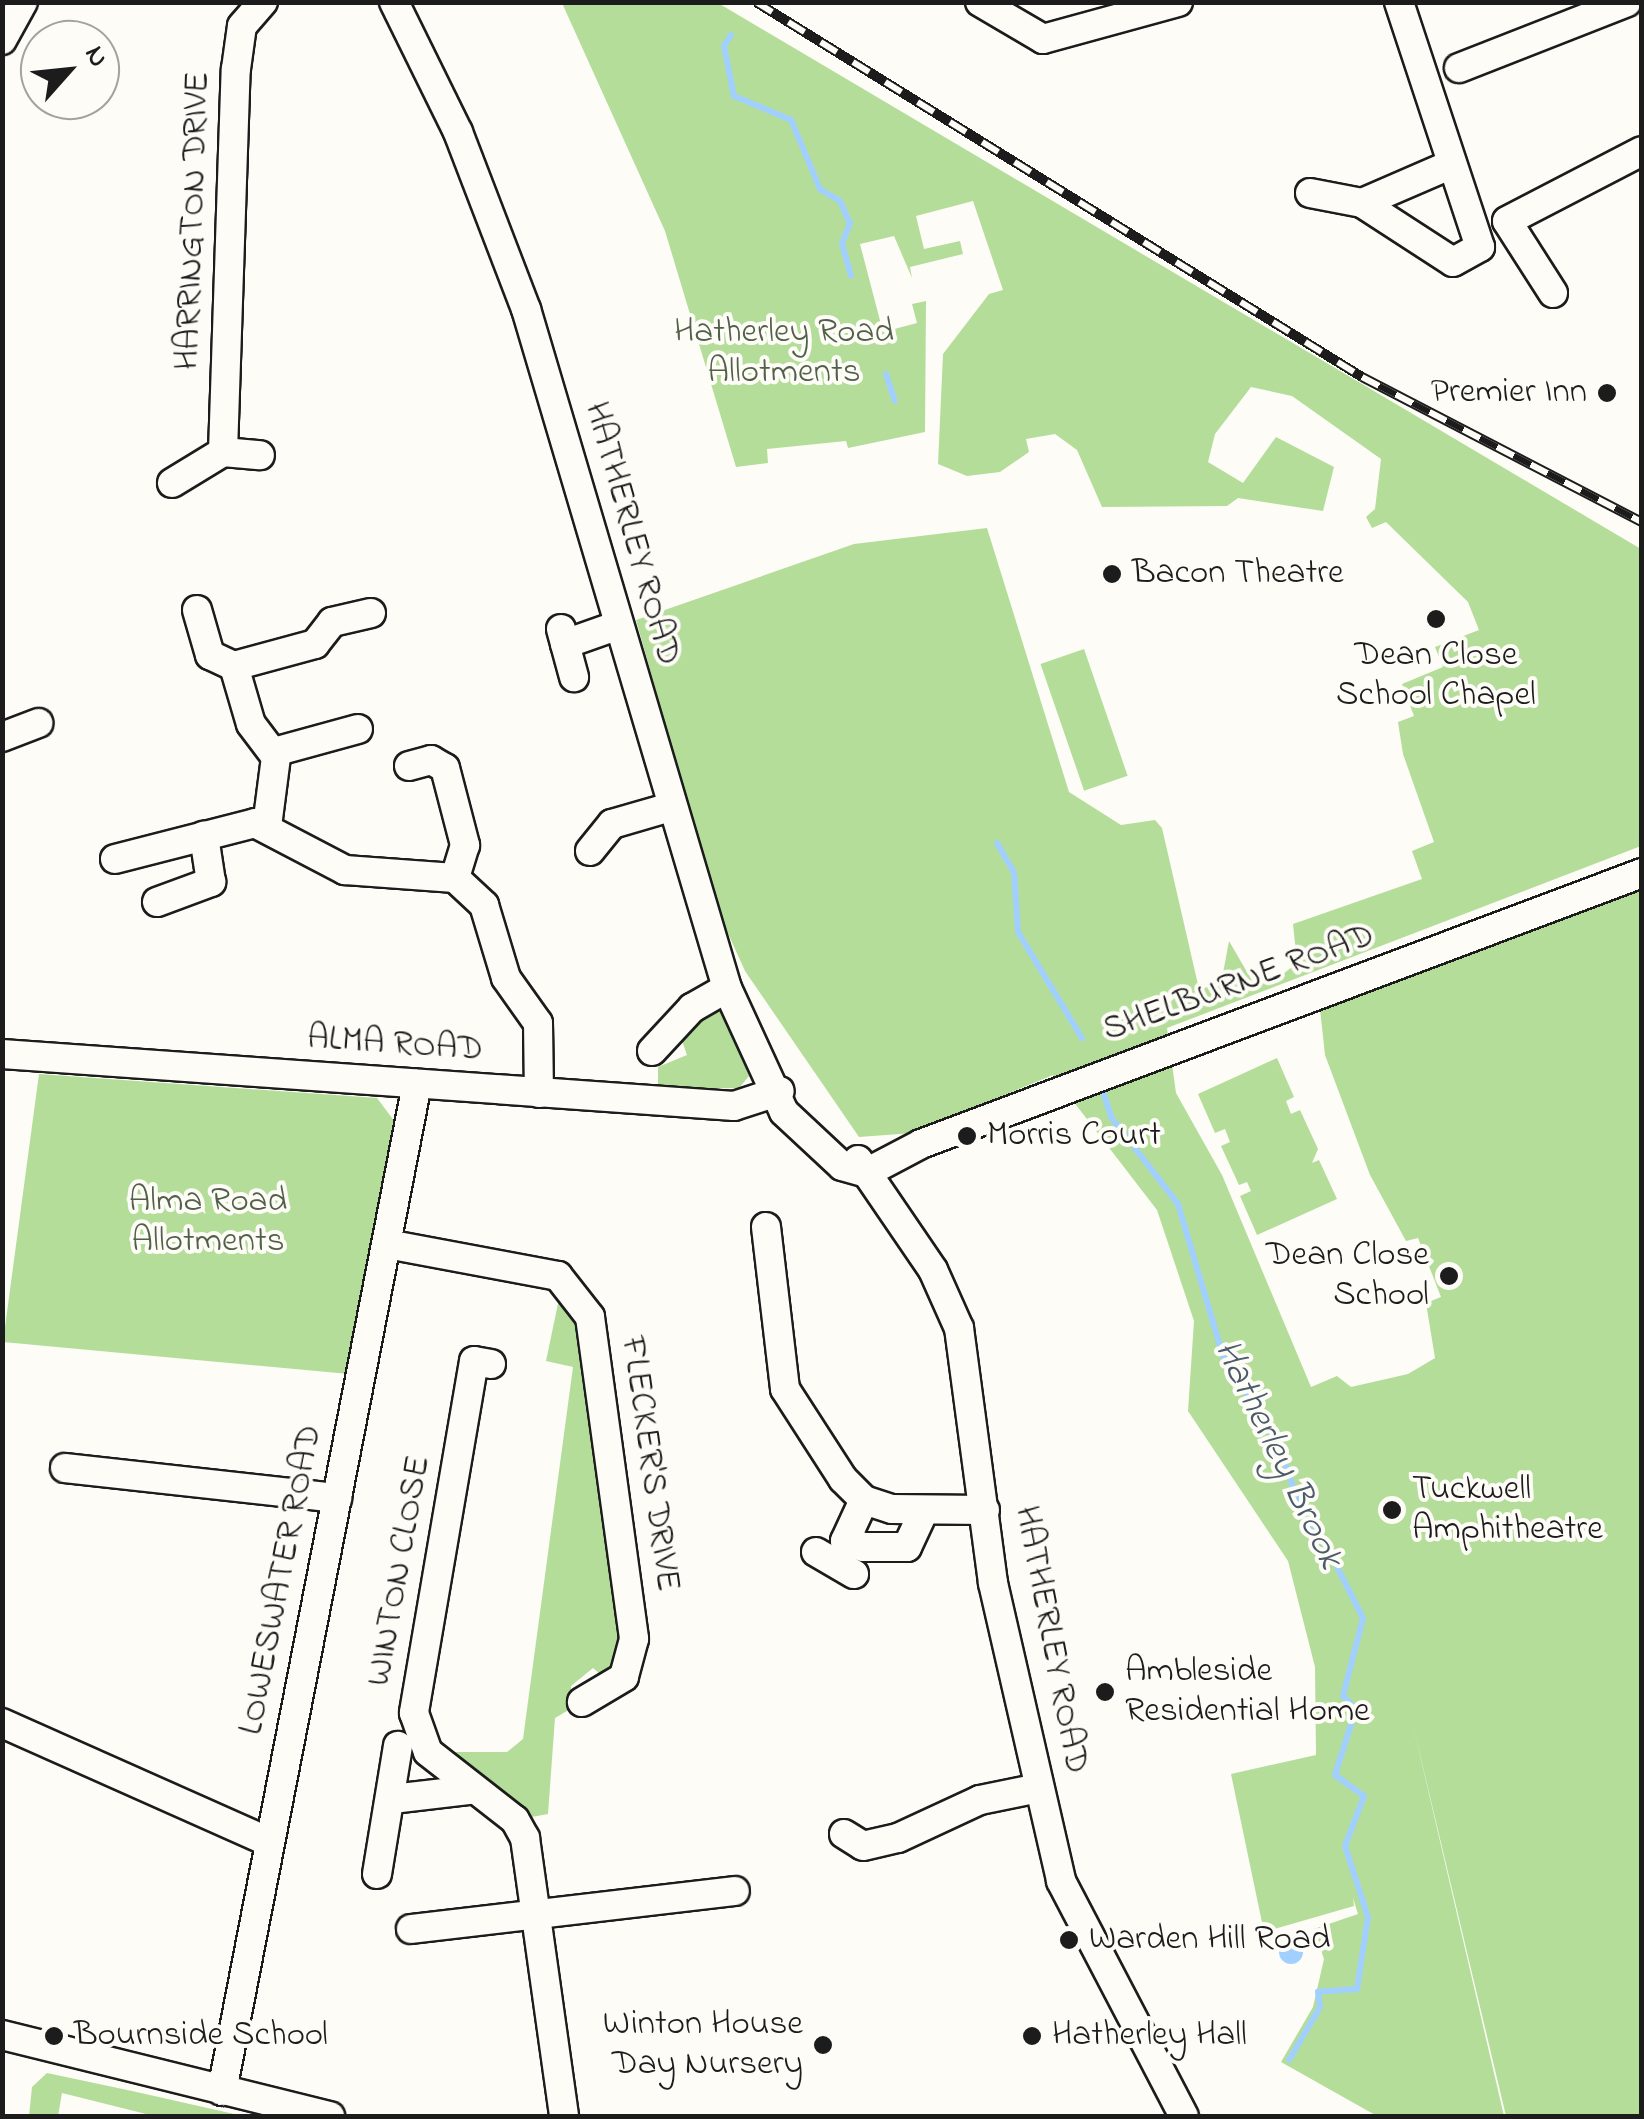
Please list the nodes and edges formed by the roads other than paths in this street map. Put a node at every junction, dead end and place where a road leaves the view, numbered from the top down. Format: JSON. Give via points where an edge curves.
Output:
{"nodes":[{"id":1,"x":23,"y":2,"type":"edge"},
{"id":2,"x":263,"y":2,"type":"edge"},
{"id":3,"x":394,"y":2,"type":"edge"},
{"id":4,"x":980,"y":2,"type":"edge"},
{"id":5,"x":1178,"y":2,"type":"edge"},
{"id":6,"x":1399,"y":2,"type":"edge"},
{"id":7,"x":1627,"y":2,"type":"edge"},
{"id":8,"x":2,"y":40,"type":"edge"},
{"id":9,"x":1459,"y":68,"type":"dead end"},
{"id":10,"x":1642,"y":151,"type":"edge"},
{"id":11,"x":1450,"y":165,"type":"junction"},
{"id":12,"x":1310,"y":193,"type":"dead end"},
{"id":13,"x":1362,"y":203,"type":"junction"},
{"id":14,"x":1553,"y":293,"type":"dead end"},
{"id":15,"x":224,"y":452,"type":"junction"},
{"id":16,"x":260,"y":455,"type":"dead end"},
{"id":17,"x":172,"y":482,"type":"dead end"},
{"id":18,"x":198,"y":610,"type":"dead end"},
{"id":19,"x":371,"y":613,"type":"dead end"},
{"id":20,"x":619,"y":625,"type":"junction"},
{"id":21,"x":234,"y":666,"type":"junction"},
{"id":22,"x":574,"y":677,"type":"dead end"},
{"id":23,"x":38,"y":723,"type":"dead end"},
{"id":24,"x":358,"y":729,"type":"dead end"},
{"id":25,"x":2,"y":737,"type":"edge"},
{"id":26,"x":274,"y":752,"type":"junction"},
{"id":27,"x":409,"y":766,"type":"dead end"},
{"id":28,"x":667,"y":808,"type":"junction"},
{"id":29,"x":267,"y":826,"type":"junction"},
{"id":30,"x":204,"y":836,"type":"junction"},
{"id":31,"x":590,"y":851,"type":"dead end"},
{"id":32,"x":115,"y":859,"type":"dead end"},
{"id":33,"x":1642,"y":873,"type":"edge"},
{"id":34,"x":455,"y":878,"type":"junction"},
{"id":35,"x":157,"y":902,"type":"dead end"},
{"id":36,"x":727,"y":988,"type":"junction"},
{"id":37,"x":652,"y":1051,"type":"dead end"},
{"id":38,"x":2,"y":1054,"type":"edge"},
{"id":39,"x":417,"y":1084,"type":"junction"},
{"id":40,"x":780,"y":1091,"type":"junction"},
{"id":41,"x":539,"y":1093,"type":"junction"},
{"id":42,"x":866,"y":1173,"type":"junction"},
{"id":43,"x":766,"y":1227,"type":"dead end"},
{"id":44,"x":387,"y":1244,"type":"junction"},
{"id":45,"x":491,"y":1364,"type":"dead end"},
{"id":46,"x":65,"y":1468,"type":"dead end"},
{"id":47,"x":336,"y":1498,"type":"junction"},
{"id":48,"x":864,"y":1500,"type":"junction"},
{"id":49,"x":985,"y":1510,"type":"junction"},
{"id":50,"x":923,"y":1513,"type":"junction"},
{"id":51,"x":582,"y":1702,"type":"dead end"},
{"id":52,"x":2,"y":1723,"type":"edge"},
{"id":53,"x":398,"y":1746,"type":"dead end"},
{"id":54,"x":1039,"y":1788,"type":"junction"},
{"id":55,"x":470,"y":1790,"type":"junction"},
{"id":56,"x":392,"y":1799,"type":"junction"},
{"id":57,"x":844,"y":1834,"type":"dead end"},
{"id":58,"x":269,"y":1842,"type":"junction"},
{"id":59,"x":376,"y":1874,"type":"dead end"},
{"id":60,"x":735,"y":1891,"type":"dead end"},
{"id":61,"x":540,"y":1917,"type":"junction"},
{"id":62,"x":412,"y":1929,"type":"dead end"},
{"id":63,"x":2,"y":2035,"type":"edge"},
{"id":64,"x":222,"y":2091,"type":"junction"},
{"id":65,"x":330,"y":2116,"type":"edge"},
{"id":66,"x":564,"y":2116,"type":"edge"},
{"id":67,"x":1184,"y":2116,"type":"edge"}],
"edges":[{"from":1,"to":8,"type":"street"},
{"from":2,"to":15,"type":"street","name":"HARRINGTON DRIVE","via":[[242,26],[236,69]]},
{"from":3,"to":20,"type":"street","name":"HATHERLEY ROAD","via":[[495,220]]},
{"from":4,"to":5,"type":"street","via":[[1043,38]]},
{"from":6,"to":11,"type":"street"},
{"from":7,"to":9,"type":"street"},
{"from":10,"to":14,"type":"street","via":[[1508,221]]},
{"from":11,"to":13,"type":"street"},
{"from":11,"to":13,"type":"street","via":[[1480,240],[1466,261],[1446,260]]},
{"from":12,"to":13,"type":"street"},
{"from":15,"to":16,"type":"street"},
{"from":15,"to":17,"type":"street"},
{"from":18,"to":21,"type":"street","via":[[210,655]]},
{"from":19,"to":21,"type":"street","via":[[332,622],[315,644]]},
{"from":20,"to":22,"type":"street","via":[[563,636]]},
{"from":20,"to":28,"type":"street","name":"HATHERLEY ROAD"},
{"from":21,"to":26,"type":"street","via":[[251,724]]},
{"from":23,"to":25,"type":"street"},
{"from":24,"to":26,"type":"street"},
{"from":26,"to":29,"type":"street","via":[[279,784]]},
{"from":27,"to":34,"type":"street","via":[[432,760],[445,768],[465,846]]},
{"from":28,"to":31,"type":"street","via":[[612,824]]},
{"from":28,"to":36,"type":"street","name":"HATHERLEY ROAD"},
{"from":29,"to":30,"type":"street"},
{"from":29,"to":34,"type":"street","via":[[345,870]]},
{"from":30,"to":32,"type":"street"},
{"from":30,"to":35,"type":"street","via":[[210,882]]},
{"from":33,"to":42,"type":"street","name":"SHELBURNE ROAD","via":[[921,1144]]},
{"from":34,"to":41,"type":"street","via":[[484,905],[506,978],[538,1023]]},
{"from":36,"to":37,"type":"street","via":[[692,1008]]},
{"from":36,"to":40,"type":"street","name":"HATHERLEY ROAD"},
{"from":38,"to":39,"type":"street","name":"ALMA ROAD"},
{"from":39,"to":41,"type":"street","name":"ALMA ROAD"},
{"from":39,"to":44,"type":"street","name":"LOWESWATER ROAD"},
{"from":40,"to":41,"type":"street","name":"ALMA ROAD","via":[[734,1106]]},
{"from":40,"to":42,"type":"street","name":"HATHERLEY ROAD","via":[[799,1097]]},
{"from":42,"to":49,"type":"street","name":"HATHERLEY ROAD","via":[[933,1270],[959,1328]]},
{"from":43,"to":48,"type":"street","via":[[785,1390]]},
{"from":44,"to":47,"type":"street","name":"LOWESWATER ROAD"},
{"from":44,"to":51,"type":"street","name":"FLECKER'S DRIVE","via":[[558,1276],[590,1317],[634,1639],[624,1676]]},
{"from":45,"to":55,"type":"street","name":"WINTON CLOSE","via":[[474,1361],[414,1713],[428,1752]]},
{"from":46,"to":47,"type":"street"},
{"from":47,"to":58,"type":"street","name":"LOWESWATER ROAD"},
{"from":48,"to":50,"type":"street"},
{"from":48,"to":50,"type":"street","via":[[837,1557],[900,1549],[915,1538]]},
{"from":49,"to":50,"type":"street"},
{"from":49,"to":54,"type":"street","name":"HATHERLEY ROAD"},
{"from":52,"to":58,"type":"street"},
{"from":53,"to":56,"type":"street"},
{"from":54,"to":57,"type":"street","via":[[980,1800],[898,1838],[863,1846]]},
{"from":54,"to":67,"type":"street","name":"HATHERLEY ROAD","via":[[1070,1907]]},
{"from":55,"to":56,"type":"street"},
{"from":55,"to":61,"type":"street","name":"WINTON CLOSE","via":[[516,1820]]},
{"from":56,"to":59,"type":"street"},
{"from":58,"to":64,"type":"street","name":"LOWESWATER ROAD"},
{"from":60,"to":61,"type":"street"},
{"from":61,"to":62,"type":"street"},
{"from":61,"to":66,"type":"street","name":"WINTON CLOSE"},
{"from":63,"to":64,"type":"street"},
{"from":64,"to":65,"type":"street"}]}
